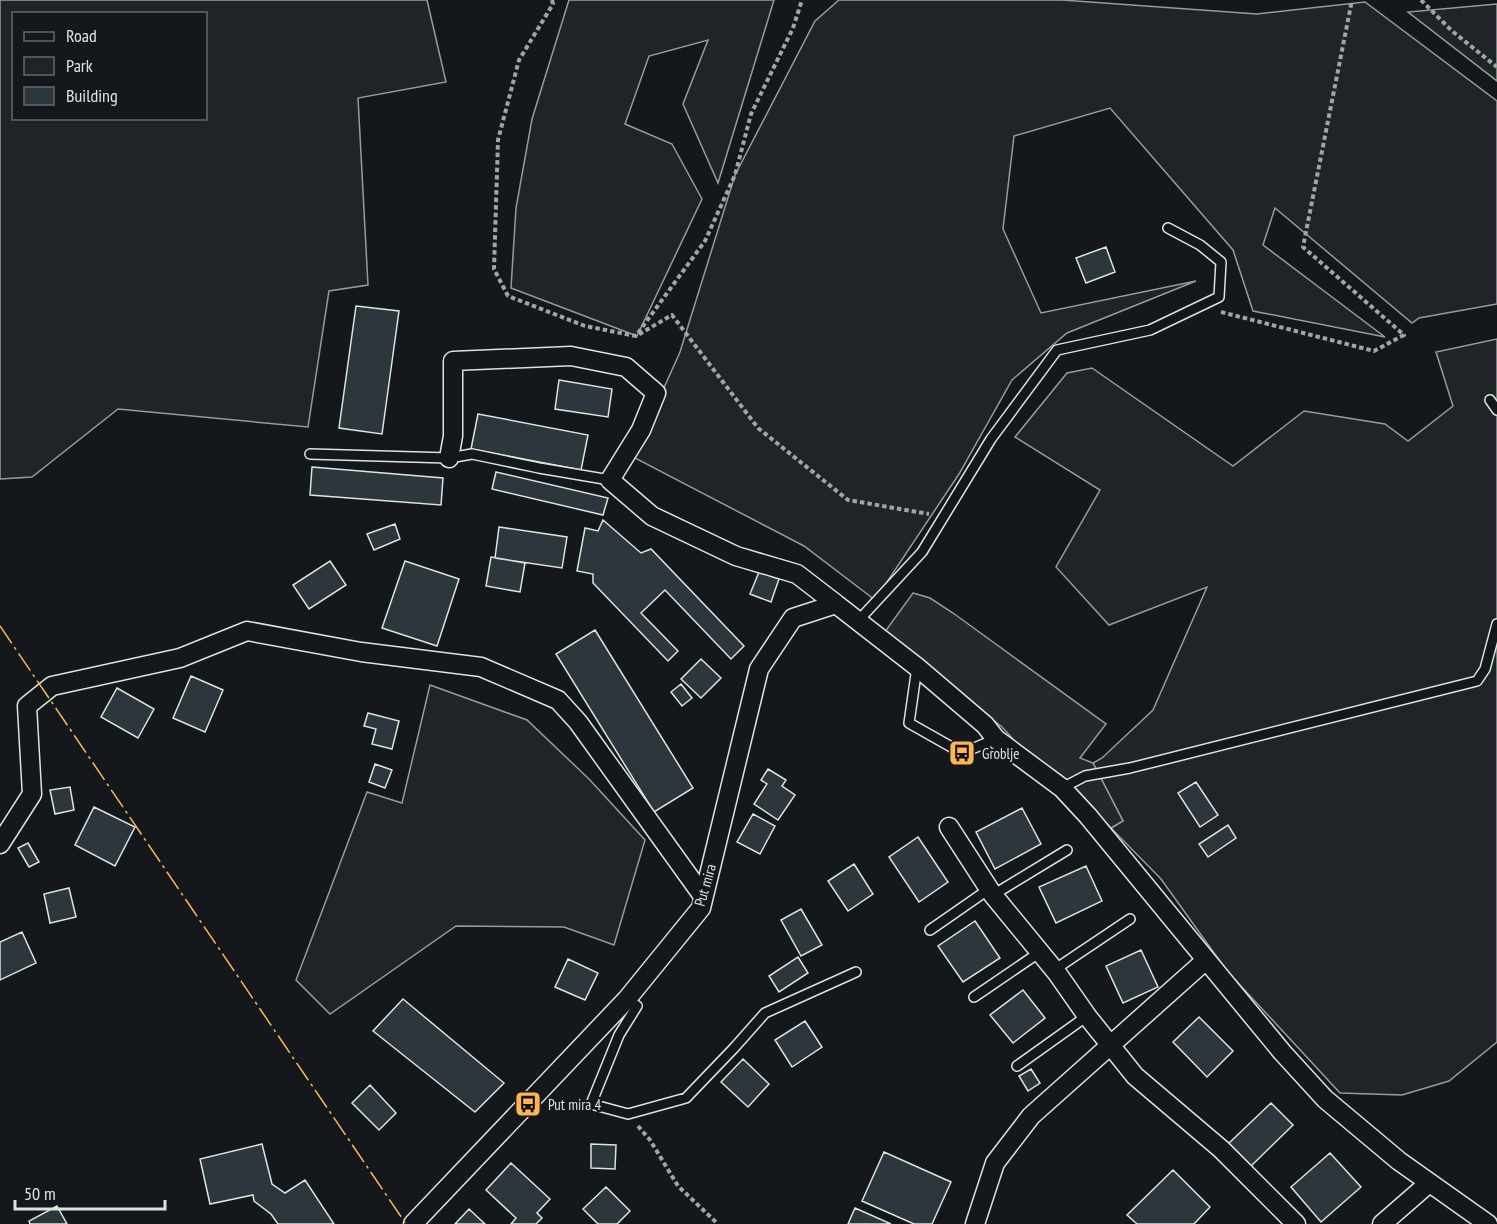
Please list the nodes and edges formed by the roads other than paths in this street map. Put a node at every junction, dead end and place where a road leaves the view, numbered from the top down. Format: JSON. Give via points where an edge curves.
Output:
{"nodes":[{"id":1,"x":1168,"y":228,"type":"dead end"},
{"id":2,"x":1490,"y":400,"type":"dead end"},
{"id":3,"x":1497,"y":410,"type":"edge"},
{"id":4,"x":310,"y":454,"type":"dead end"},
{"id":5,"x":449,"y":458,"type":"junction"},
{"id":6,"x":610,"y":480,"type":"junction"},
{"id":7,"x":836,"y":604,"type":"junction"},
{"id":8,"x":858,"y":621,"type":"junction"},
{"id":9,"x":1497,"y":624,"type":"edge"},
{"id":10,"x":910,"y":662,"type":"junction"},
{"id":11,"x":996,"y":739,"type":"junction"},
{"id":12,"x":1062,"y":788,"type":"junction"},
{"id":13,"x":949,"y":827,"type":"dead end"},
{"id":14,"x":0,"y":844,"type":"edge"},
{"id":15,"x":1067,"y":850,"type":"dead end"},
{"id":16,"x":991,"y":892,"type":"junction"},
{"id":17,"x":703,"y":896,"type":"junction"},
{"id":18,"x":1130,"y":919,"type":"dead end"},
{"id":19,"x":930,"y":930,"type":"dead end"},
{"id":20,"x":1040,"y":952,"type":"junction"},
{"id":21,"x":1206,"y":960,"type":"junction"},
{"id":22,"x":1054,"y":970,"type":"junction"},
{"id":23,"x":856,"y":972,"type":"dead end"},
{"id":24,"x":974,"y":997,"type":"dead end"},
{"id":25,"x":627,"y":999,"type":"junction"},
{"id":26,"x":1087,"y":1016,"type":"junction"},
{"id":27,"x":1110,"y":1045,"type":"junction"},
{"id":28,"x":1017,"y":1066,"type":"dead end"},
{"id":29,"x":1428,"y":1184,"type":"junction"},
{"id":30,"x":413,"y":1224,"type":"edge"},
{"id":31,"x":975,"y":1224,"type":"edge"},
{"id":32,"x":1296,"y":1224,"type":"edge"},
{"id":33,"x":1382,"y":1224,"type":"edge"},
{"id":34,"x":1488,"y":1224,"type":"edge"}],
"edges":[{"from":1,"to":8,"type":"lane","via":[[1221,262],[1219,297],[1149,330],[1057,350],[991,439],[922,552]]},
{"from":2,"to":3,"type":"lane"},
{"from":4,"to":5,"type":"lane"},
{"from":5,"to":6,"type":"lane","via":[[472,454]]},
{"from":5,"to":6,"type":"street","via":[[453,436],[453,361],[571,356],[626,367],[656,393],[641,430]]},
{"from":6,"to":7,"type":"street","via":[[652,516],[736,556],[797,574]]},
{"from":7,"to":8,"type":"street"},
{"from":7,"to":17,"type":"street","name":"Put mira","via":[[793,618],[759,669]]},
{"from":8,"to":10,"type":"street"},
{"from":9,"to":12,"type":"lane","via":[[1485,669],[1477,681],[1130,768],[1084,776]]},
{"from":10,"to":11,"type":"street","via":[[985,724]]},
{"from":10,"to":11,"type":"lane","via":[[909,723],[962,753]]},
{"from":11,"to":12,"type":"street"},
{"from":12,"to":21,"type":"street"},
{"from":13,"to":16,"type":"street"},
{"from":14,"to":17,"type":"street","via":[[32,794],[27,706],[52,686],[180,658],[247,631],[361,652],[481,667],[558,700]]},
{"from":15,"to":16,"type":"lane"},
{"from":16,"to":19,"type":"lane"},
{"from":16,"to":20,"type":"street"},
{"from":17,"to":25,"type":"street","name":"Put mira","via":[[700,908]]},
{"from":18,"to":22,"type":"lane"},
{"from":20,"to":22,"type":"street"},
{"from":20,"to":24,"type":"lane"},
{"from":21,"to":27,"type":"street"},
{"from":21,"to":29,"type":"street","via":[[1325,1099]]},
{"from":22,"to":26,"type":"street"},
{"from":23,"to":25,"type":"lane","via":[[765,1013],[686,1098],[628,1114],[591,1104],[619,1035],[637,1006]]},
{"from":25,"to":30,"type":"street","name":"Put mira"},
{"from":26,"to":27,"type":"street"},
{"from":26,"to":28,"type":"lane"},
{"from":27,"to":31,"type":"street","via":[[1031,1116],[995,1163]]},
{"from":27,"to":32,"type":"street","via":[[1135,1076],[1221,1149]]},
{"from":29,"to":33,"type":"street"},
{"from":29,"to":34,"type":"street"}]}
